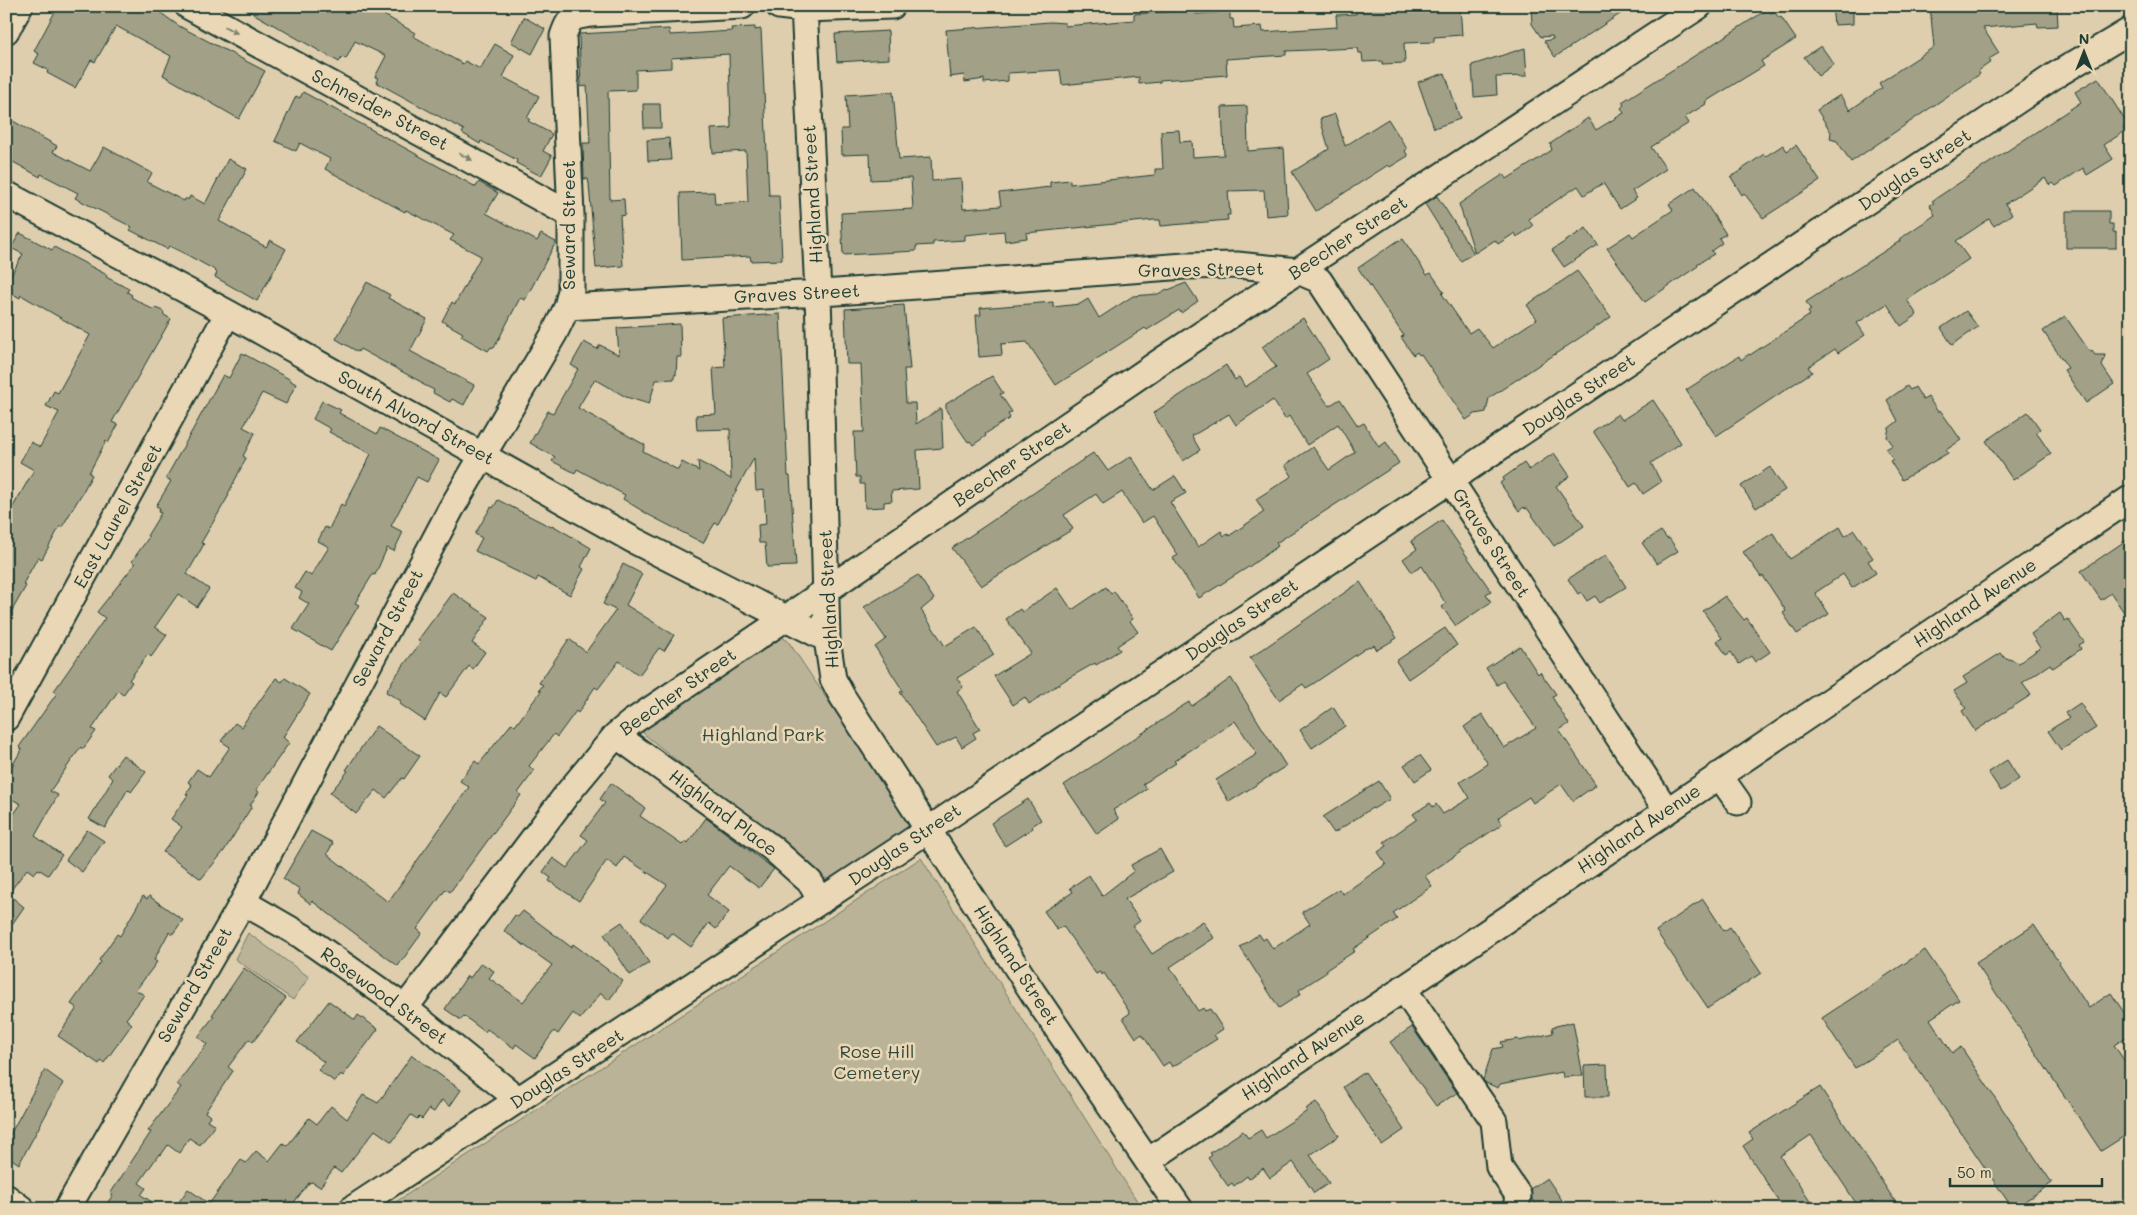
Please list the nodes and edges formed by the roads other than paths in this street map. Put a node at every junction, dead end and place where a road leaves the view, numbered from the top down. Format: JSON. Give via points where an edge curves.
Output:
{"nodes":[{"id":1,"x":20,"y":6,"type":"edge"},
{"id":2,"x":188,"y":6,"type":"edge"},
{"id":3,"x":742,"y":6,"type":"edge"},
{"id":4,"x":779,"y":6,"type":"edge"},
{"id":5,"x":892,"y":6,"type":"edge"},
{"id":6,"x":1699,"y":6,"type":"edge"},
{"id":7,"x":804,"y":8,"type":"edge"},
{"id":8,"x":2131,"y":30,"type":"edge"},
{"id":9,"x":6,"y":31,"type":"edge"},
{"id":10,"x":6,"y":194,"type":"edge"},
{"id":11,"x":571,"y":215,"type":"junction"},
{"id":12,"x":1298,"y":271,"type":"junction"},
{"id":13,"x":818,"y":293,"type":"junction"},
{"id":14,"x":567,"y":307,"type":"junction"},
{"id":15,"x":228,"y":313,"type":"junction"},
{"id":16,"x":483,"y":455,"type":"junction"},
{"id":17,"x":1450,"y":481,"type":"junction"},
{"id":18,"x":2131,"y":498,"type":"edge"},
{"id":19,"x":827,"y":591,"type":"junction"},
{"id":20,"x":786,"y":618,"type":"junction"},
{"id":21,"x":828,"y":639,"type":"junction"},
{"id":22,"x":6,"y":718,"type":"edge"},
{"id":23,"x":616,"y":734,"type":"junction"},
{"id":24,"x":1719,"y":775,"type":"junction"},
{"id":25,"x":1738,"y":802,"type":"dead end"},
{"id":26,"x":1667,"y":810,"type":"junction"},
{"id":27,"x":928,"y":830,"type":"junction"},
{"id":28,"x":243,"y":902,"type":"junction"},
{"id":29,"x":821,"y":902,"type":"junction"},
{"id":30,"x":1403,"y":988,"type":"junction"},
{"id":31,"x":405,"y":1008,"type":"junction"},
{"id":32,"x":519,"y":1100,"type":"junction"},
{"id":33,"x":1148,"y":1161,"type":"junction"},
{"id":34,"x":6,"y":1197,"type":"edge"},
{"id":35,"x":22,"y":1209,"type":"edge"},
{"id":36,"x":67,"y":1209,"type":"edge"},
{"id":37,"x":352,"y":1209,"type":"edge"},
{"id":38,"x":1180,"y":1209,"type":"edge"},
{"id":39,"x":1516,"y":1209,"type":"edge"}],
"edges":[{"from":1,"to":9,"type":"street"},
{"from":2,"to":11,"type":"street","name":"Schneider Street","one_way":true},
{"from":3,"to":11,"type":"street","name":"Seward Street","via":[[575,16],[570,20],[564,36]]},
{"from":4,"to":7,"type":"street"},
{"from":5,"to":7,"type":"street"},
{"from":6,"to":12,"type":"street","name":"Beecher Street"},
{"from":7,"to":13,"type":"street","name":"Highland Street"},
{"from":8,"to":17,"type":"street","name":"Douglas Street","via":[[2054,76]]},
{"from":10,"to":15,"type":"street","name":"South Alvord Street"},
{"from":11,"to":14,"type":"street","name":"Seward Street","via":[[571,290]]},
{"from":12,"to":13,"type":"street","name":"Graves Street","via":[[1237,265],[1185,266]]},
{"from":12,"to":17,"type":"street","name":"Graves Street","via":[[1319,280]]},
{"from":12,"to":19,"type":"street","name":"Beecher Street"},
{"from":13,"to":14,"type":"street","name":"Graves Street"},
{"from":13,"to":19,"type":"street","name":"Highland Street"},
{"from":14,"to":16,"type":"street","name":"Seward Street"},
{"from":15,"to":16,"type":"street","name":"South Alvord Street"},
{"from":15,"to":22,"type":"street","name":"East Laurel Street"},
{"from":16,"to":20,"type":"street","name":"South Alvord Street","via":[[635,541]]},
{"from":16,"to":28,"type":"street","name":"Seward Street","via":[[451,509]]},
{"from":17,"to":26,"type":"street","name":"Graves Street"},
{"from":17,"to":27,"type":"street","name":"Douglas Street"},
{"from":18,"to":24,"type":"street","name":"Highland Avenue"},
{"from":19,"to":20,"type":"street","name":"Beecher Street"},
{"from":19,"to":21,"type":"street","name":"Highland Street"},
{"from":20,"to":21,"type":"street","name":"South Alvord Street"},
{"from":20,"to":23,"type":"street","name":"Beecher Street"},
{"from":21,"to":27,"type":"street","name":"Highland Street","via":[[834,679],[842,696]]},
{"from":23,"to":29,"type":"street","name":"Highland Place","via":[[772,848],[810,882]]},
{"from":23,"to":31,"type":"street","name":"Beecher Street"},
{"from":24,"to":25,"type":"street"},
{"from":24,"to":26,"type":"street","name":"Highland Avenue"},
{"from":26,"to":30,"type":"street","name":"Highland Avenue"},
{"from":27,"to":29,"type":"street","name":"Douglas Street"},
{"from":27,"to":33,"type":"street","name":"Highland Street","via":[[1033,993]]},
{"from":28,"to":31,"type":"street","name":"Rosewood Street","via":[[302,936]]},
{"from":28,"to":36,"type":"street","name":"Seward Street"},
{"from":29,"to":32,"type":"street","name":"Douglas Street"},
{"from":30,"to":33,"type":"street","name":"Highland Avenue"},
{"from":30,"to":39,"type":"street","via":[[1494,1121],[1499,1166],[1518,1195]]},
{"from":31,"to":32,"type":"street","name":"Rosewood Street"},
{"from":32,"to":37,"type":"street","name":"Douglas Street"},
{"from":33,"to":38,"type":"street","name":"Highland Street"},
{"from":34,"to":35,"type":"street"}]}
